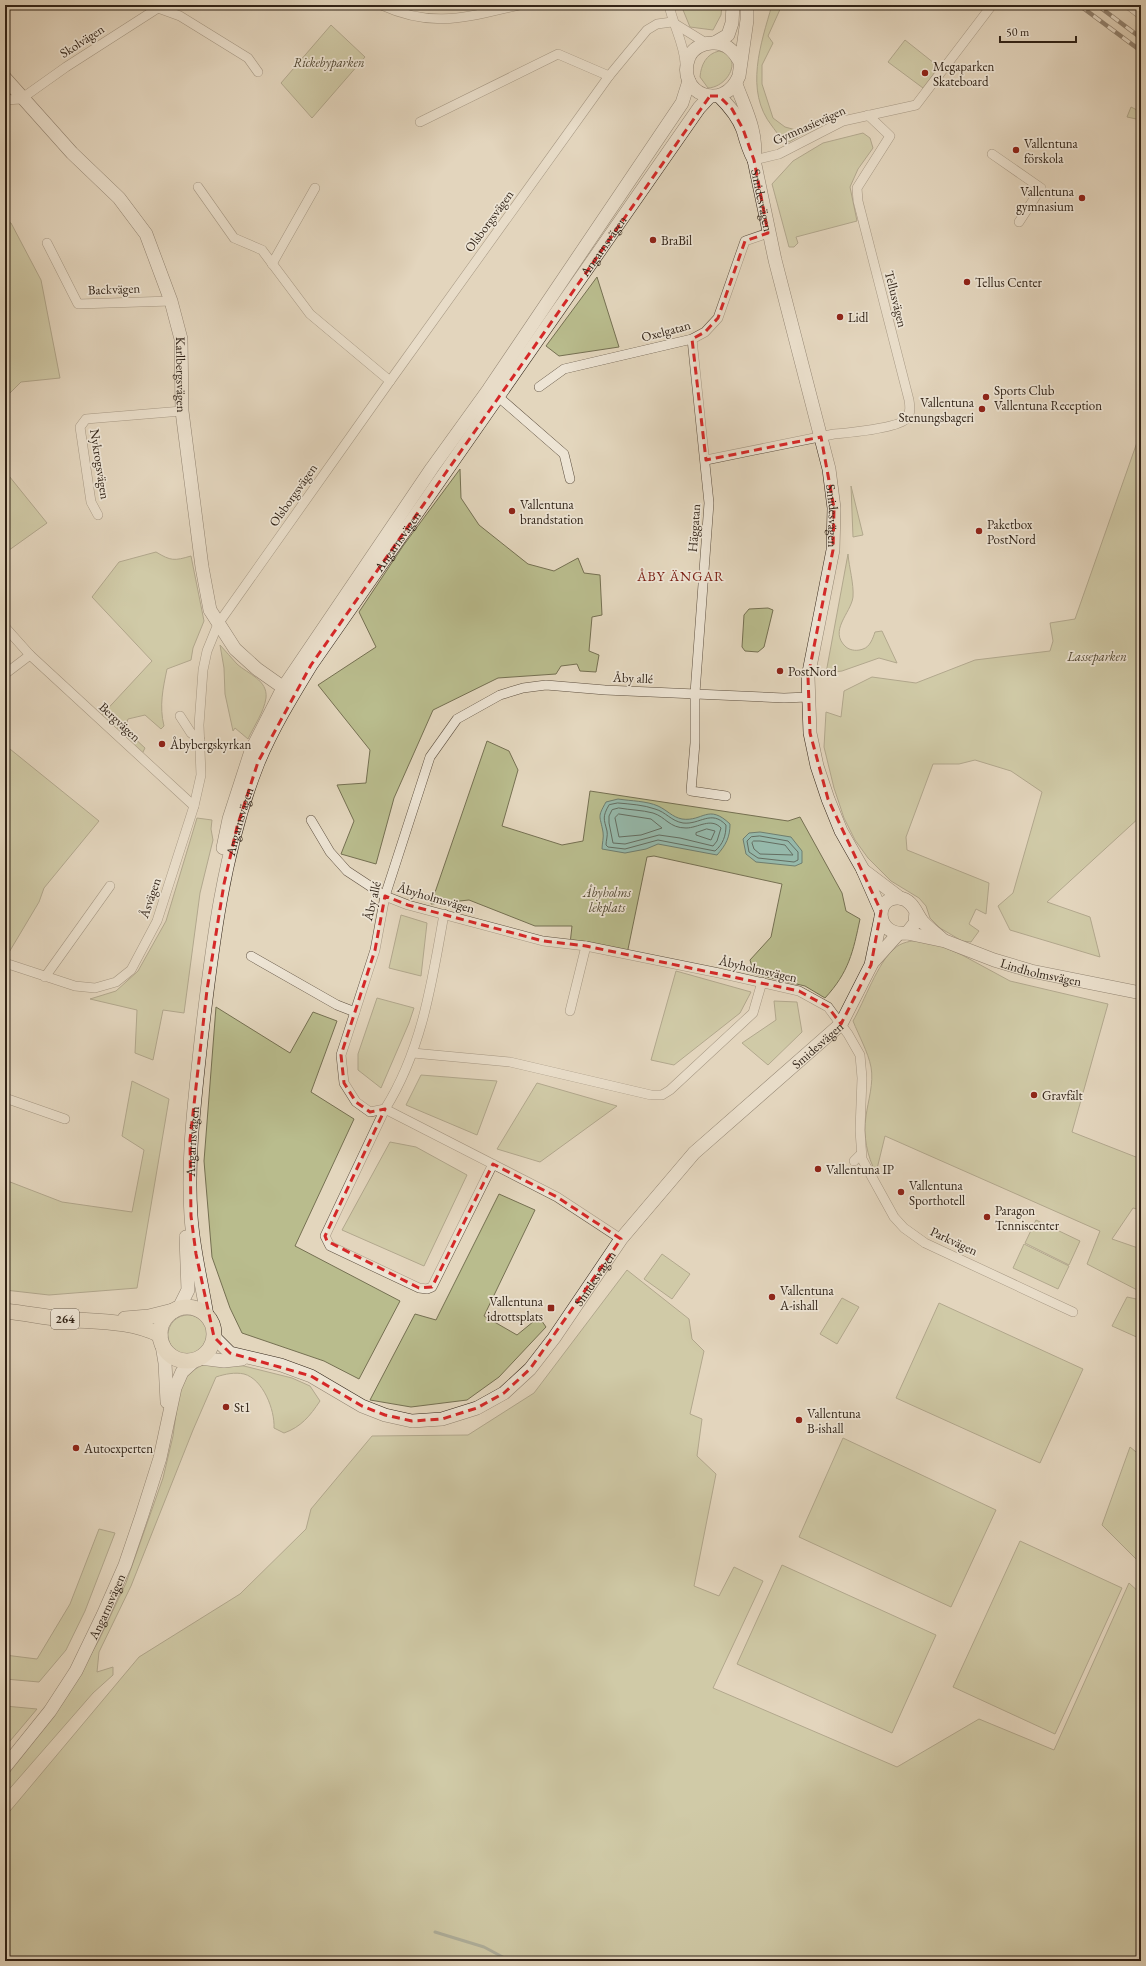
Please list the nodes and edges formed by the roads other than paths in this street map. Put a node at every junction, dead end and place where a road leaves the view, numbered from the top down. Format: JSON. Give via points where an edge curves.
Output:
{"nodes":[{"id":1,"x":381,"y":5,"type":"edge"},
{"id":2,"x":519,"y":5,"type":"edge"},
{"id":3,"x":669,"y":5,"type":"edge"},
{"id":4,"x":733,"y":5,"type":"edge"},
{"id":5,"x":747,"y":5,"type":"edge"},
{"id":6,"x":992,"y":5,"type":"edge"},
{"id":7,"x":1132,"y":5,"type":"edge"},
{"id":8,"x":159,"y":6,"type":"edge"},
{"id":9,"x":1141,"y":12,"type":"edge"},
{"id":10,"x":672,"y":22,"type":"junction"},
{"id":11,"x":711,"y":43,"type":"junction"},
{"id":12,"x":740,"y":62,"type":"junction"},
{"id":13,"x":258,"y":72,"type":"dead end"},
{"id":14,"x":609,"y":76,"type":"junction"},
{"id":15,"x":687,"y":77,"type":"junction"},
{"id":16,"x":5,"y":78,"type":"edge"},
{"id":17,"x":736,"y":84,"type":"junction"},
{"id":18,"x":715,"y":96,"type":"junction"},
{"id":19,"x":21,"y":99,"type":"junction"},
{"id":20,"x":5,"y":100,"type":"edge"},
{"id":21,"x":868,"y":115,"type":"junction"},
{"id":22,"x":420,"y":122,"type":"dead end"},
{"id":23,"x":992,"y":154,"type":"dead end"},
{"id":24,"x":754,"y":160,"type":"junction"},
{"id":25,"x":198,"y":187,"type":"dead end"},
{"id":26,"x":315,"y":188,"type":"dead end"},
{"id":27,"x":1019,"y":222,"type":"dead end"},
{"id":28,"x":768,"y":234,"type":"junction"},
{"id":29,"x":47,"y":243,"type":"dead end"},
{"id":30,"x":272,"y":264,"type":"junction"},
{"id":31,"x":172,"y":301,"type":"junction"},
{"id":32,"x":692,"y":339,"type":"junction"},
{"id":33,"x":390,"y":380,"type":"junction"},
{"id":34,"x":539,"y":387,"type":"dead end"},
{"id":35,"x":493,"y":393,"type":"junction"},
{"id":36,"x":182,"y":410,"type":"junction"},
{"id":37,"x":821,"y":436,"type":"junction"},
{"id":38,"x":706,"y":460,"type":"junction"},
{"id":39,"x":570,"y":479,"type":"dead end"},
{"id":40,"x":98,"y":515,"type":"dead end"},
{"id":41,"x":218,"y":624,"type":"junction"},
{"id":42,"x":5,"y":627,"type":"edge"},
{"id":43,"x":30,"y":655,"type":"junction"},
{"id":44,"x":5,"y":674,"type":"edge"},
{"id":45,"x":288,"y":691,"type":"junction"},
{"id":46,"x":695,"y":694,"type":"junction"},
{"id":47,"x":808,"y":697,"type":"junction"},
{"id":48,"x":180,"y":716,"type":"dead end"},
{"id":49,"x":200,"y":740,"type":"junction"},
{"id":50,"x":726,"y":796,"type":"dead end"},
{"id":51,"x":194,"y":806,"type":"junction"},
{"id":52,"x":311,"y":820,"type":"dead end"},
{"id":53,"x":862,"y":868,"type":"junction"},
{"id":54,"x":110,"y":886,"type":"dead end"},
{"id":55,"x":385,"y":896,"type":"junction"},
{"id":56,"x":900,"y":898,"type":"junction"},
{"id":57,"x":916,"y":911,"type":"junction"},
{"id":58,"x":444,"y":914,"type":"junction"},
{"id":59,"x":881,"y":914,"type":"junction"},
{"id":60,"x":902,"y":934,"type":"junction"},
{"id":61,"x":945,"y":941,"type":"junction"},
{"id":62,"x":586,"y":946,"type":"junction"},
{"id":63,"x":251,"y":956,"type":"dead end"},
{"id":64,"x":5,"y":962,"type":"edge"},
{"id":65,"x":871,"y":965,"type":"junction"},
{"id":66,"x":45,"y":977,"type":"junction"},
{"id":67,"x":762,"y":982,"type":"junction"},
{"id":68,"x":1141,"y":994,"type":"edge"},
{"id":69,"x":570,"y":1011,"type":"dead end"},
{"id":70,"x":355,"y":1012,"type":"junction"},
{"id":71,"x":841,"y":1024,"type":"junction"},
{"id":72,"x":413,"y":1053,"type":"junction"},
{"id":73,"x":5,"y":1098,"type":"edge"},
{"id":74,"x":385,"y":1109,"type":"junction"},
{"id":75,"x":65,"y":1118,"type":"dead end"},
{"id":76,"x":861,"y":1154,"type":"junction"},
{"id":77,"x":854,"y":1161,"type":"dead end"},
{"id":78,"x":493,"y":1164,"type":"junction"},
{"id":79,"x":622,"y":1239,"type":"junction"},
{"id":80,"x":176,"y":1310,"type":"junction"},
{"id":81,"x":5,"y":1311,"type":"edge"},
{"id":82,"x":1073,"y":1312,"type":"dead end"},
{"id":83,"x":207,"y":1316,"type":"junction"},
{"id":84,"x":107,"y":1321,"type":"junction"},
{"id":85,"x":214,"y":1337,"type":"junction"},
{"id":86,"x":161,"y":1340,"type":"junction"},
{"id":87,"x":248,"y":1358,"type":"junction"},
{"id":88,"x":197,"y":1360,"type":"junction"},
{"id":89,"x":166,"y":1426,"type":"junction"},
{"id":90,"x":5,"y":1767,"type":"edge"}],
"edges":[{"from":1,"to":2,"type":"street","via":[[421,19],[455,19]]},
{"from":3,"to":10,"type":"street"},
{"from":4,"to":11,"type":"main road","via":[[728,35]]},
{"from":5,"to":12,"type":"main road"},
{"from":6,"to":21,"type":"street","name":"Gymnasievägen","via":[[916,105]]},
{"from":7,"to":9,"type":"main road"},
{"from":8,"to":13,"type":"street","name":"Skolvägen","via":[[248,58]]},
{"from":8,"to":19,"type":"street","name":"Skolvägen"},
{"from":10,"to":11,"type":"street"},
{"from":10,"to":14,"type":"street","name":"Olsborgsvägen","via":[[657,24],[647,30]]},
{"from":10,"to":15,"type":"street","via":[[684,50]]},
{"from":11,"to":12,"type":"main road","via":[[731,49]]},
{"from":11,"to":15,"type":"main road","via":[[698,46],[691,54],[686,65]]},
{"from":12,"to":17,"type":"main road"},
{"from":14,"to":22,"type":"street","via":[[558,54]]},
{"from":14,"to":33,"type":"street","name":"Olsborgsvägen"},
{"from":15,"to":18,"type":"main road","via":[[694,89],[701,94]]},
{"from":15,"to":35,"type":"main road","name":"Angarnsvägen","via":[[682,103]]},
{"from":16,"to":19,"type":"main road","name":"Karlbergsvägen"},
{"from":17,"to":18,"type":"main road","via":[[726,93]]},
{"from":17,"to":24,"type":"main road","name":"Smidesvägen","via":[[756,145]]},
{"from":18,"to":24,"type":"main road","name":"Smidesvägen","via":[[732,109],[743,129],[747,148]]},
{"from":18,"to":35,"type":"main road","name":"Angarnsvägen","via":[[699,108]]},
{"from":19,"to":20,"type":"street"},
{"from":19,"to":31,"type":"main road","name":"Karlbergsvägen","via":[[119,198],[146,234]]},
{"from":21,"to":24,"type":"street","name":"Gymnasievägen","via":[[843,121],[779,154]]},
{"from":21,"to":37,"type":"street","name":"Tellusvägen","via":[[890,136],[857,188],[858,201],[910,409],[904,422]]},
{"from":23,"to":27,"type":"street","via":[[1041,188]]},
{"from":24,"to":28,"type":"main road","name":"Smidesvägen"},
{"from":25,"to":30,"type":"street","via":[[234,238],[262,250]]},
{"from":26,"to":30,"type":"street"},
{"from":28,"to":32,"type":"street","name":"Oxelgatan","via":[[745,241],[718,318],[705,332]]},
{"from":28,"to":37,"type":"main road","name":"Smidesvägen"},
{"from":29,"to":31,"type":"street","name":"Backvägen","via":[[78,304]]},
{"from":30,"to":33,"type":"street","via":[[310,314]]},
{"from":31,"to":36,"type":"main road","name":"Karlbergsvägen","via":[[181,339]]},
{"from":32,"to":34,"type":"street","name":"Oxelgatan","via":[[564,369]]},
{"from":32,"to":38,"type":"street","name":"Häggatan"},
{"from":33,"to":41,"type":"street","name":"Olsborgsvägen"},
{"from":35,"to":39,"type":"street","via":[[564,454]]},
{"from":35,"to":45,"type":"main road","name":"Angarnsvägen","via":[[432,468]]},
{"from":36,"to":40,"type":"street","name":"Nykrogsvägen","via":[[86,419],[80,427],[91,502]]},
{"from":36,"to":41,"type":"main road","name":"Karlbergsvägen","via":[[202,567],[210,610]]},
{"from":37,"to":38,"type":"street"},
{"from":37,"to":47,"type":"main road","name":"Smidesvägen","via":[[834,508],[833,550],[808,677]]},
{"from":38,"to":46,"type":"street","name":"Häggatan","via":[[709,503]]},
{"from":41,"to":45,"type":"main road","name":"Karlbergsvägen","via":[[235,649],[257,669]]},
{"from":41,"to":49,"type":"street","name":"Åsvägen","via":[[207,651],[203,670]]},
{"from":42,"to":43,"type":"street","name":"Bergvägen"},
{"from":43,"to":44,"type":"street"},
{"from":43,"to":51,"type":"street","name":"Bergvägen"},
{"from":45,"to":80,"type":"main road","name":"Angarnsvägen","via":[[251,751],[229,819],[214,891],[188,1102],[184,1175],[188,1290]]},
{"from":45,"to":83,"type":"main road","name":"Angarnsvägen","via":[[258,762],[237,827],[224,884],[207,990],[190,1140],[191,1216]]},
{"from":46,"to":47,"type":"street","name":"Åby allé"},
{"from":46,"to":50,"type":"street","via":[[695,743],[691,791]]},
{"from":46,"to":55,"type":"street","name":"Åby allé","via":[[546,685],[500,695],[457,719],[430,757]]},
{"from":47,"to":53,"type":"main road","name":"Smidesvägen","via":[[810,733],[816,766],[841,831]]},
{"from":48,"to":49,"type":"street","via":[[191,733]]},
{"from":49,"to":51,"type":"street","name":"Åsvägen","via":[[201,775]]},
{"from":51,"to":66,"type":"street","name":"Åsvägen","via":[[157,921],[131,970],[116,982],[95,988],[75,986]]},
{"from":52,"to":55,"type":"street","name":"Åbyholmsvägen","via":[[330,852],[347,871]]},
{"from":53,"to":56,"type":"main road","name":"Smidesvägen"},
{"from":53,"to":59,"type":"main road","name":"Smidesvägen"},
{"from":54,"to":66,"type":"street"},
{"from":55,"to":58,"type":"street","name":"Åbyholmsvägen","via":[[408,906]]},
{"from":55,"to":70,"type":"street","name":"Åby allé","via":[[375,950]]},
{"from":56,"to":57,"type":"main road","via":[[906,900]]},
{"from":56,"to":59,"type":"main road","via":[[891,899],[884,904]]},
{"from":57,"to":60,"type":"main road","via":[[915,923]]},
{"from":57,"to":61,"type":"main road","name":"Lindholmsvägen","via":[[922,922]]},
{"from":58,"to":62,"type":"street","name":"Åbyholmsvägen","via":[[543,941]]},
{"from":58,"to":72,"type":"street","via":[[427,1005]]},
{"from":59,"to":60,"type":"main road","via":[[886,928]]},
{"from":59,"to":65,"type":"main road"},
{"from":60,"to":61,"type":"main road","name":"Lindholmsvägen"},
{"from":60,"to":65,"type":"main road"},
{"from":61,"to":68,"type":"main road","name":"Lindholmsvägen","via":[[1031,972]]},
{"from":62,"to":67,"type":"street","name":"Åbyholmsvägen"},
{"from":62,"to":69,"type":"street"},
{"from":63,"to":70,"type":"street","via":[[337,1005]]},
{"from":64,"to":66,"type":"street","name":"Åsvägen"},
{"from":65,"to":71,"type":"main road","name":"Smidesvägen"},
{"from":67,"to":71,"type":"street","name":"Åbyholmsvägen","via":[[799,991],[828,1007]]},
{"from":67,"to":72,"type":"street","via":[[753,1013],[662,1095],[651,1095],[510,1062]]},
{"from":70,"to":74,"type":"street","name":"Åby allé","via":[[341,1055],[344,1083],[356,1102],[370,1112]]},
{"from":71,"to":76,"type":"street","name":"Parkvägen","via":[[860,1055]]},
{"from":71,"to":79,"type":"main road","name":"Smidesvägen","via":[[694,1153]]},
{"from":72,"to":74,"type":"street"},
{"from":73,"to":75,"type":"street"},
{"from":74,"to":78,"type":"street"},
{"from":74,"to":78,"type":"street","via":[[325,1236],[330,1246],[427,1290],[432,1287]]},
{"from":76,"to":77,"type":"street"},
{"from":76,"to":82,"type":"street","name":"Parkvägen","via":[[894,1217],[904,1228],[925,1243]]},
{"from":78,"to":79,"type":"street","via":[[557,1197]]},
{"from":79,"to":87,"type":"main road","name":"Smidesvägen","via":[[530,1369],[504,1393],[477,1408],[442,1419],[412,1421],[362,1406],[311,1376],[282,1365]]},
{"from":80,"to":83,"type":"main road","via":[[195,1308]]},
{"from":80,"to":84,"type":"main road","number":"264","via":[[149,1317]]},
{"from":80,"to":86,"type":"main road","via":[[162,1323]]},
{"from":81,"to":84,"type":"main road","number":"264"},
{"from":83,"to":85,"type":"main road","via":[[212,1324]]},
{"from":84,"to":86,"type":"main road","number":"264","via":[[146,1328]]},
{"from":85,"to":87,"type":"main road","name":"Smidesvägen","via":[[230,1353]]},
{"from":85,"to":88,"type":"main road","via":[[207,1352]]},
{"from":86,"to":88,"type":"main road","via":[[169,1355],[176,1359]]},
{"from":86,"to":89,"type":"main road","name":"Angarnsvägen","via":[[167,1390]]},
{"from":87,"to":88,"type":"main road","name":"Smidesvägen","via":[[224,1361]]},
{"from":88,"to":89,"type":"main road","name":"Angarnsvägen","via":[[182,1372],[174,1388]]},
{"from":89,"to":90,"type":"main road","name":"Angarnsvägen","via":[[160,1458],[125,1565],[81,1664],[50,1711]]}]}
